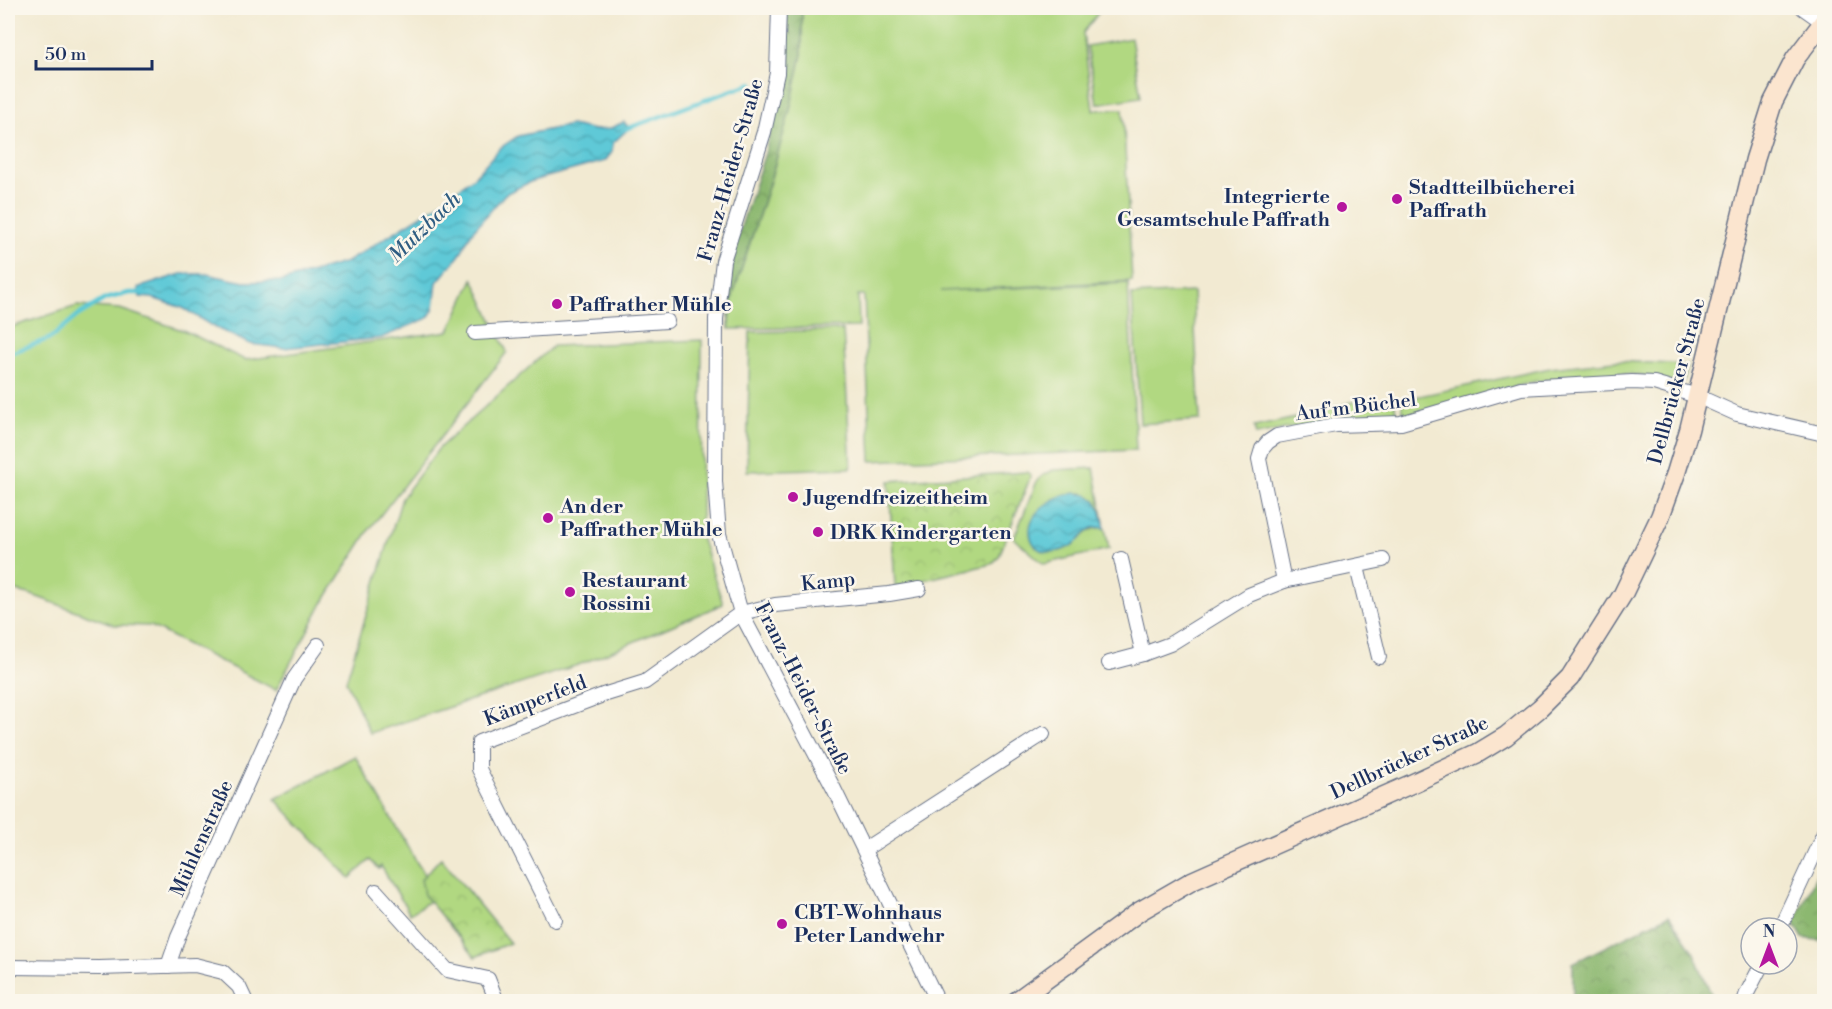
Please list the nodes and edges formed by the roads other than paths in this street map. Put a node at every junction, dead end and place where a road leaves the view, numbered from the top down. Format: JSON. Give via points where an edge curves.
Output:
{"nodes":[{"id":1,"x":779,"y":8,"type":"edge"},
{"id":2,"x":1803,"y":8,"type":"edge"},
{"id":3,"x":1824,"y":21,"type":"edge"},
{"id":4,"x":667,"y":321,"type":"dead end"},
{"id":5,"x":475,"y":333,"type":"dead end"},
{"id":6,"x":1697,"y":396,"type":"junction"},
{"id":7,"x":1824,"y":434,"type":"edge"},
{"id":8,"x":1120,"y":559,"type":"dead end"},
{"id":9,"x":1383,"y":560,"type":"dead end"},
{"id":10,"x":1357,"y":567,"type":"junction"},
{"id":11,"x":1284,"y":581,"type":"junction"},
{"id":12,"x":919,"y":590,"type":"dead end"},
{"id":13,"x":741,"y":614,"type":"junction"},
{"id":14,"x":318,"y":645,"type":"dead end"},
{"id":15,"x":1143,"y":654,"type":"junction"},
{"id":16,"x":1379,"y":657,"type":"dead end"},
{"id":17,"x":1109,"y":663,"type":"dead end"},
{"id":18,"x":1043,"y":734,"type":"dead end"},
{"id":19,"x":1824,"y":836,"type":"edge"},
{"id":20,"x":865,"y":849,"type":"junction"},
{"id":21,"x":376,"y":891,"type":"dead end"},
{"id":22,"x":1786,"y":916,"type":"edge"},
{"id":23,"x":555,"y":921,"type":"dead end"},
{"id":24,"x":168,"y":966,"type":"junction"},
{"id":25,"x":8,"y":967,"type":"edge"},
{"id":26,"x":1756,"y":976,"type":"edge"},
{"id":27,"x":246,"y":1002,"type":"edge"},
{"id":28,"x":497,"y":1002,"type":"edge"},
{"id":29,"x":938,"y":1002,"type":"edge"},
{"id":30,"x":1015,"y":1002,"type":"edge"},
{"id":31,"x":1744,"y":1002,"type":"edge"}],
"edges":[{"from":1,"to":13,"type":"street","name":"Franz-Heider-Straße","via":[[777,73],[764,132],[723,261],[716,319],[715,481],[719,534]]},
{"from":2,"to":3,"type":"street"},
{"from":3,"to":6,"type":"main road","name":"Dellbrücker Straße","via":[[1795,59],[1773,102],[1755,159]]},
{"from":4,"to":5,"type":"street"},
{"from":6,"to":7,"type":"street","name":"Auf'm Büchel","via":[[1737,414]]},
{"from":6,"to":11,"type":"street","name":"Auf'm Büchel","via":[[1654,383],[1521,388],[1401,423],[1336,425],[1277,436],[1262,449],[1259,459]]},
{"from":6,"to":30,"type":"main road","name":"Dellbrücker Straße","via":[[1660,517],[1623,594],[1569,678],[1540,708],[1478,753],[1181,887],[1140,911]]},
{"from":8,"to":15,"type":"street"},
{"from":9,"to":10,"type":"street"},
{"from":10,"to":11,"type":"street"},
{"from":10,"to":16,"type":"street"},
{"from":11,"to":15,"type":"street","via":[[1249,595],[1170,644]]},
{"from":12,"to":13,"type":"street","name":"Kamp","via":[[775,605]]},
{"from":13,"to":20,"type":"street","name":"Franz-Heider-Straße"},
{"from":13,"to":23,"type":"street","name":"Kämperfeld","via":[[645,682],[479,742],[478,769]]},
{"from":14,"to":24,"type":"street","name":"Mühlenstraße","via":[[294,679]]},
{"from":15,"to":17,"type":"street"},
{"from":18,"to":20,"type":"street"},
{"from":19,"to":22,"type":"street"},
{"from":20,"to":29,"type":"street","name":"Franz-Heider-Straße"},
{"from":21,"to":28,"type":"street","via":[[447,970],[488,979]]},
{"from":24,"to":25,"type":"street"},
{"from":24,"to":27,"type":"street","via":[[195,965],[223,972],[239,987]]},
{"from":26,"to":31,"type":"street"}]}
